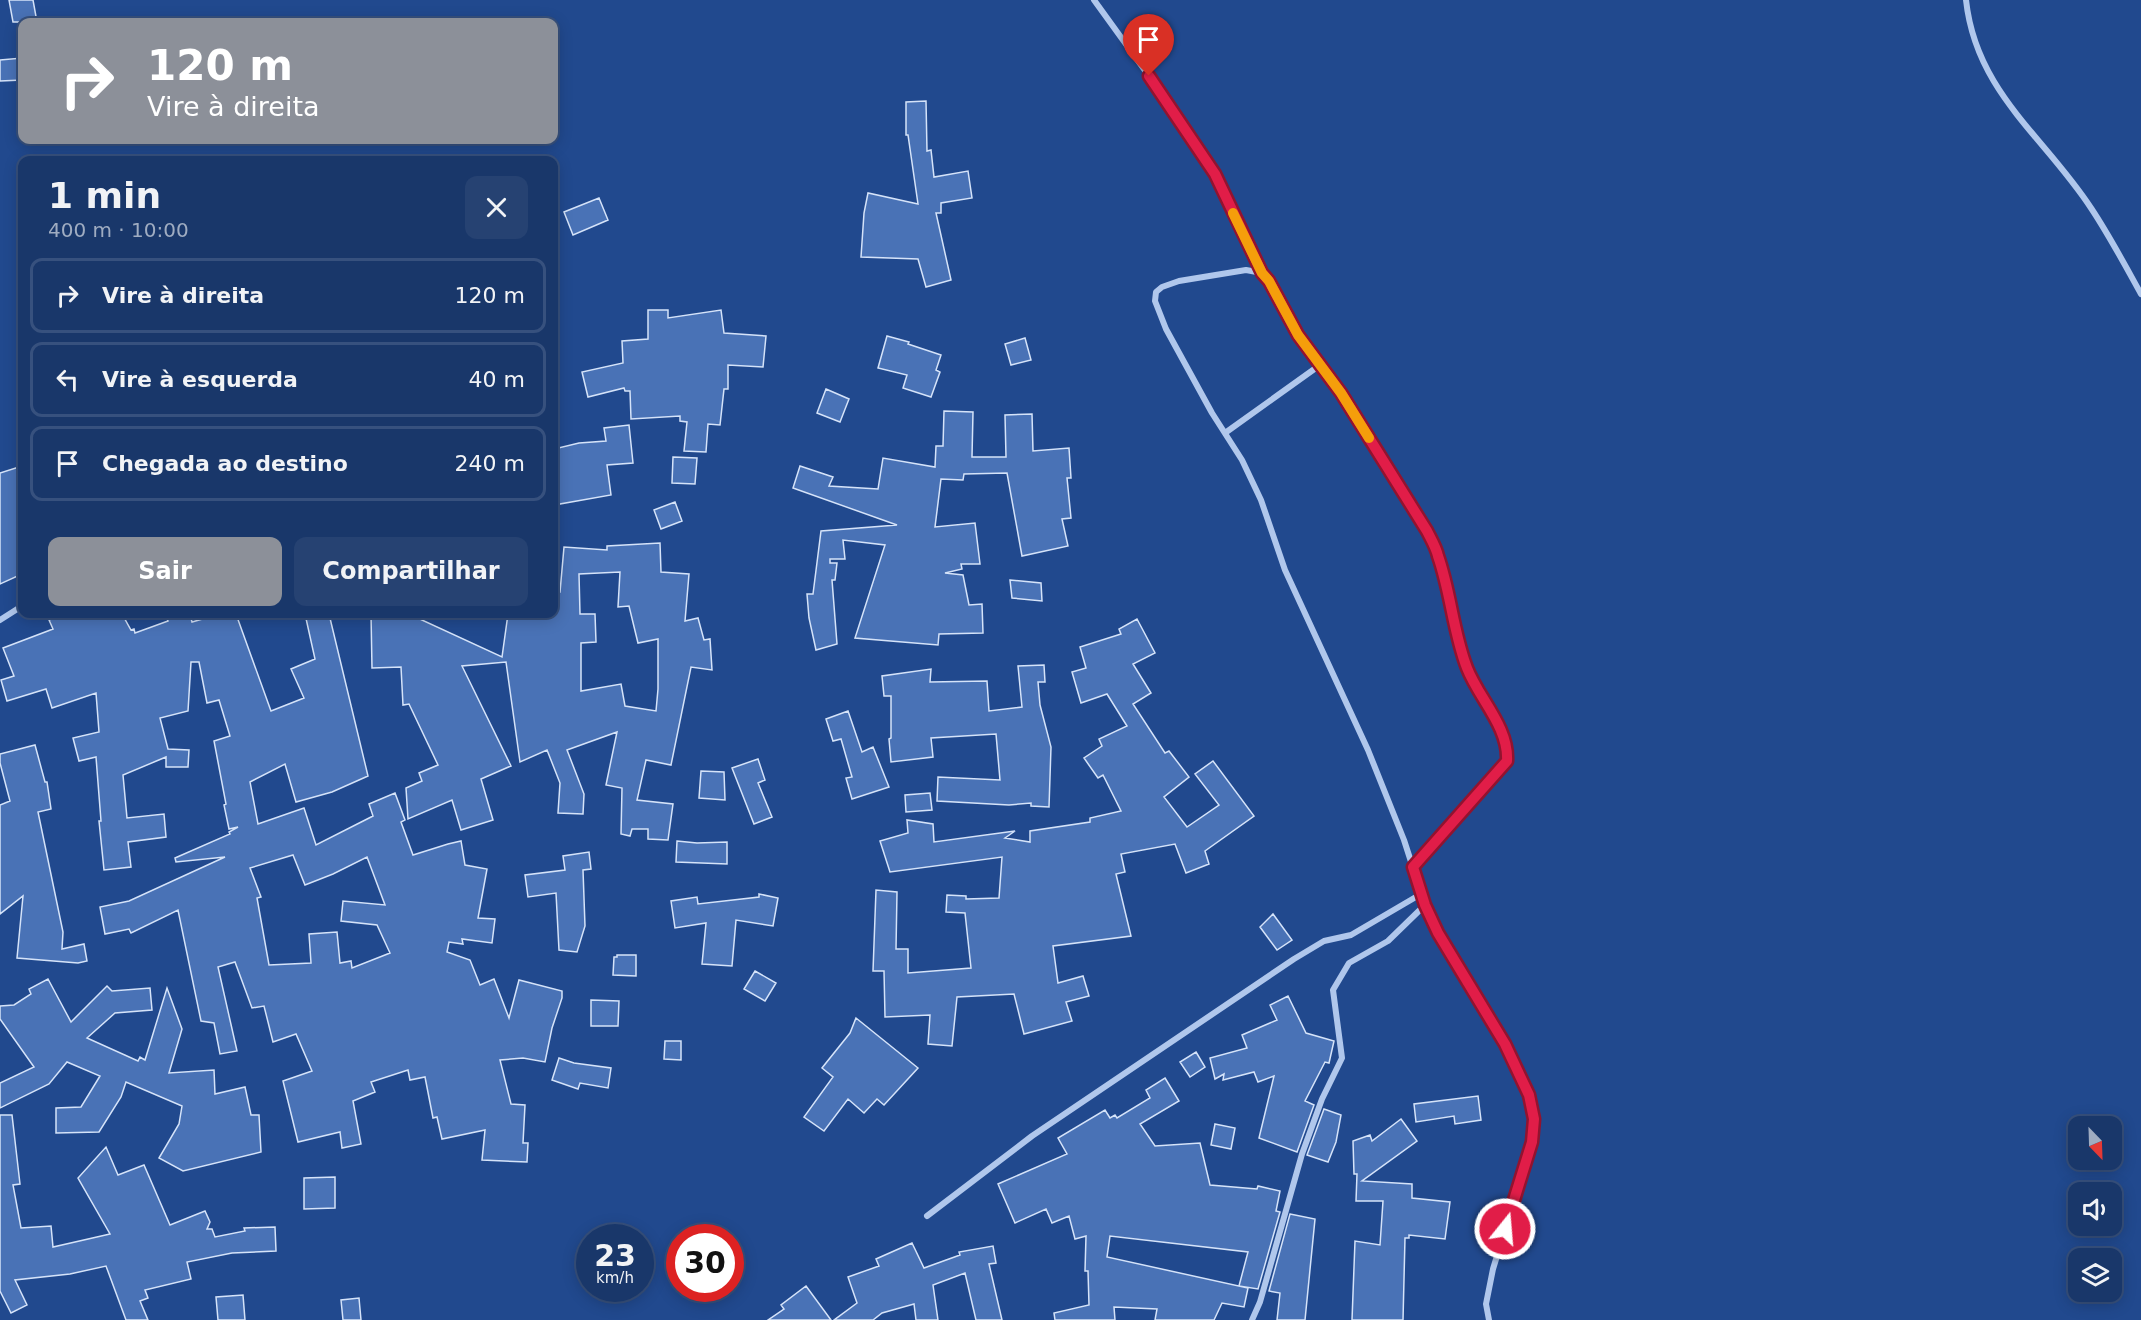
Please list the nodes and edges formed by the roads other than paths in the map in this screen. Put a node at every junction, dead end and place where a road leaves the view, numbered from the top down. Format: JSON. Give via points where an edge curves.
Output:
{"nodes":[{"id":1,"x":1094,"y":0,"type":"edge"},
{"id":2,"x":1966,"y":0,"type":"edge"},
{"id":3,"x":1262,"y":273,"type":"junction"},
{"id":4,"x":2141,"y":294,"type":"edge"},
{"id":5,"x":1320,"y":365,"type":"junction"},
{"id":6,"x":1225,"y":433,"type":"junction"},
{"id":7,"x":18,"y":609,"type":"edge"},
{"id":8,"x":0,"y":620,"type":"edge"},
{"id":9,"x":1413,"y":867,"type":"junction"},
{"id":10,"x":1421,"y":894,"type":"junction"},
{"id":11,"x":1425,"y":905,"type":"junction"},
{"id":12,"x":927,"y":1216,"type":"dead end"},
{"id":13,"x":1252,"y":1320,"type":"edge"},
{"id":14,"x":1489,"y":1320,"type":"edge"}],
"edges":[{"from":1,"to":3,"type":"street","via":[[1215,174]]},
{"from":2,"to":4,"type":"street","via":[[1971,32],[2001,95],[2090,207]]},
{"from":3,"to":5,"type":"street"},
{"from":3,"to":6,"type":"street","via":[[1246,270],[1179,281],[1156,292],[1155,301],[1166,329]]},
{"from":5,"to":6,"type":"street"},
{"from":5,"to":9,"type":"street","via":[[1427,531],[1438,554],[1468,670],[1507,751],[1507,761],[1498,773]]},
{"from":6,"to":9,"type":"street","via":[[1261,500],[1285,570],[1368,750]]},
{"from":7,"to":8,"type":"street"},
{"from":9,"to":10,"type":"street"},
{"from":10,"to":11,"type":"street"},
{"from":10,"to":12,"type":"street","via":[[1351,935],[1324,941],[1294,959],[1032,1136]]},
{"from":11,"to":13,"type":"street","via":[[1388,941],[1349,963],[1333,990],[1342,1058],[1302,1154]]},
{"from":11,"to":14,"type":"street","via":[[1505,1044],[1529,1095],[1534,1119],[1532,1142],[1493,1269],[1486,1304]]}]}
